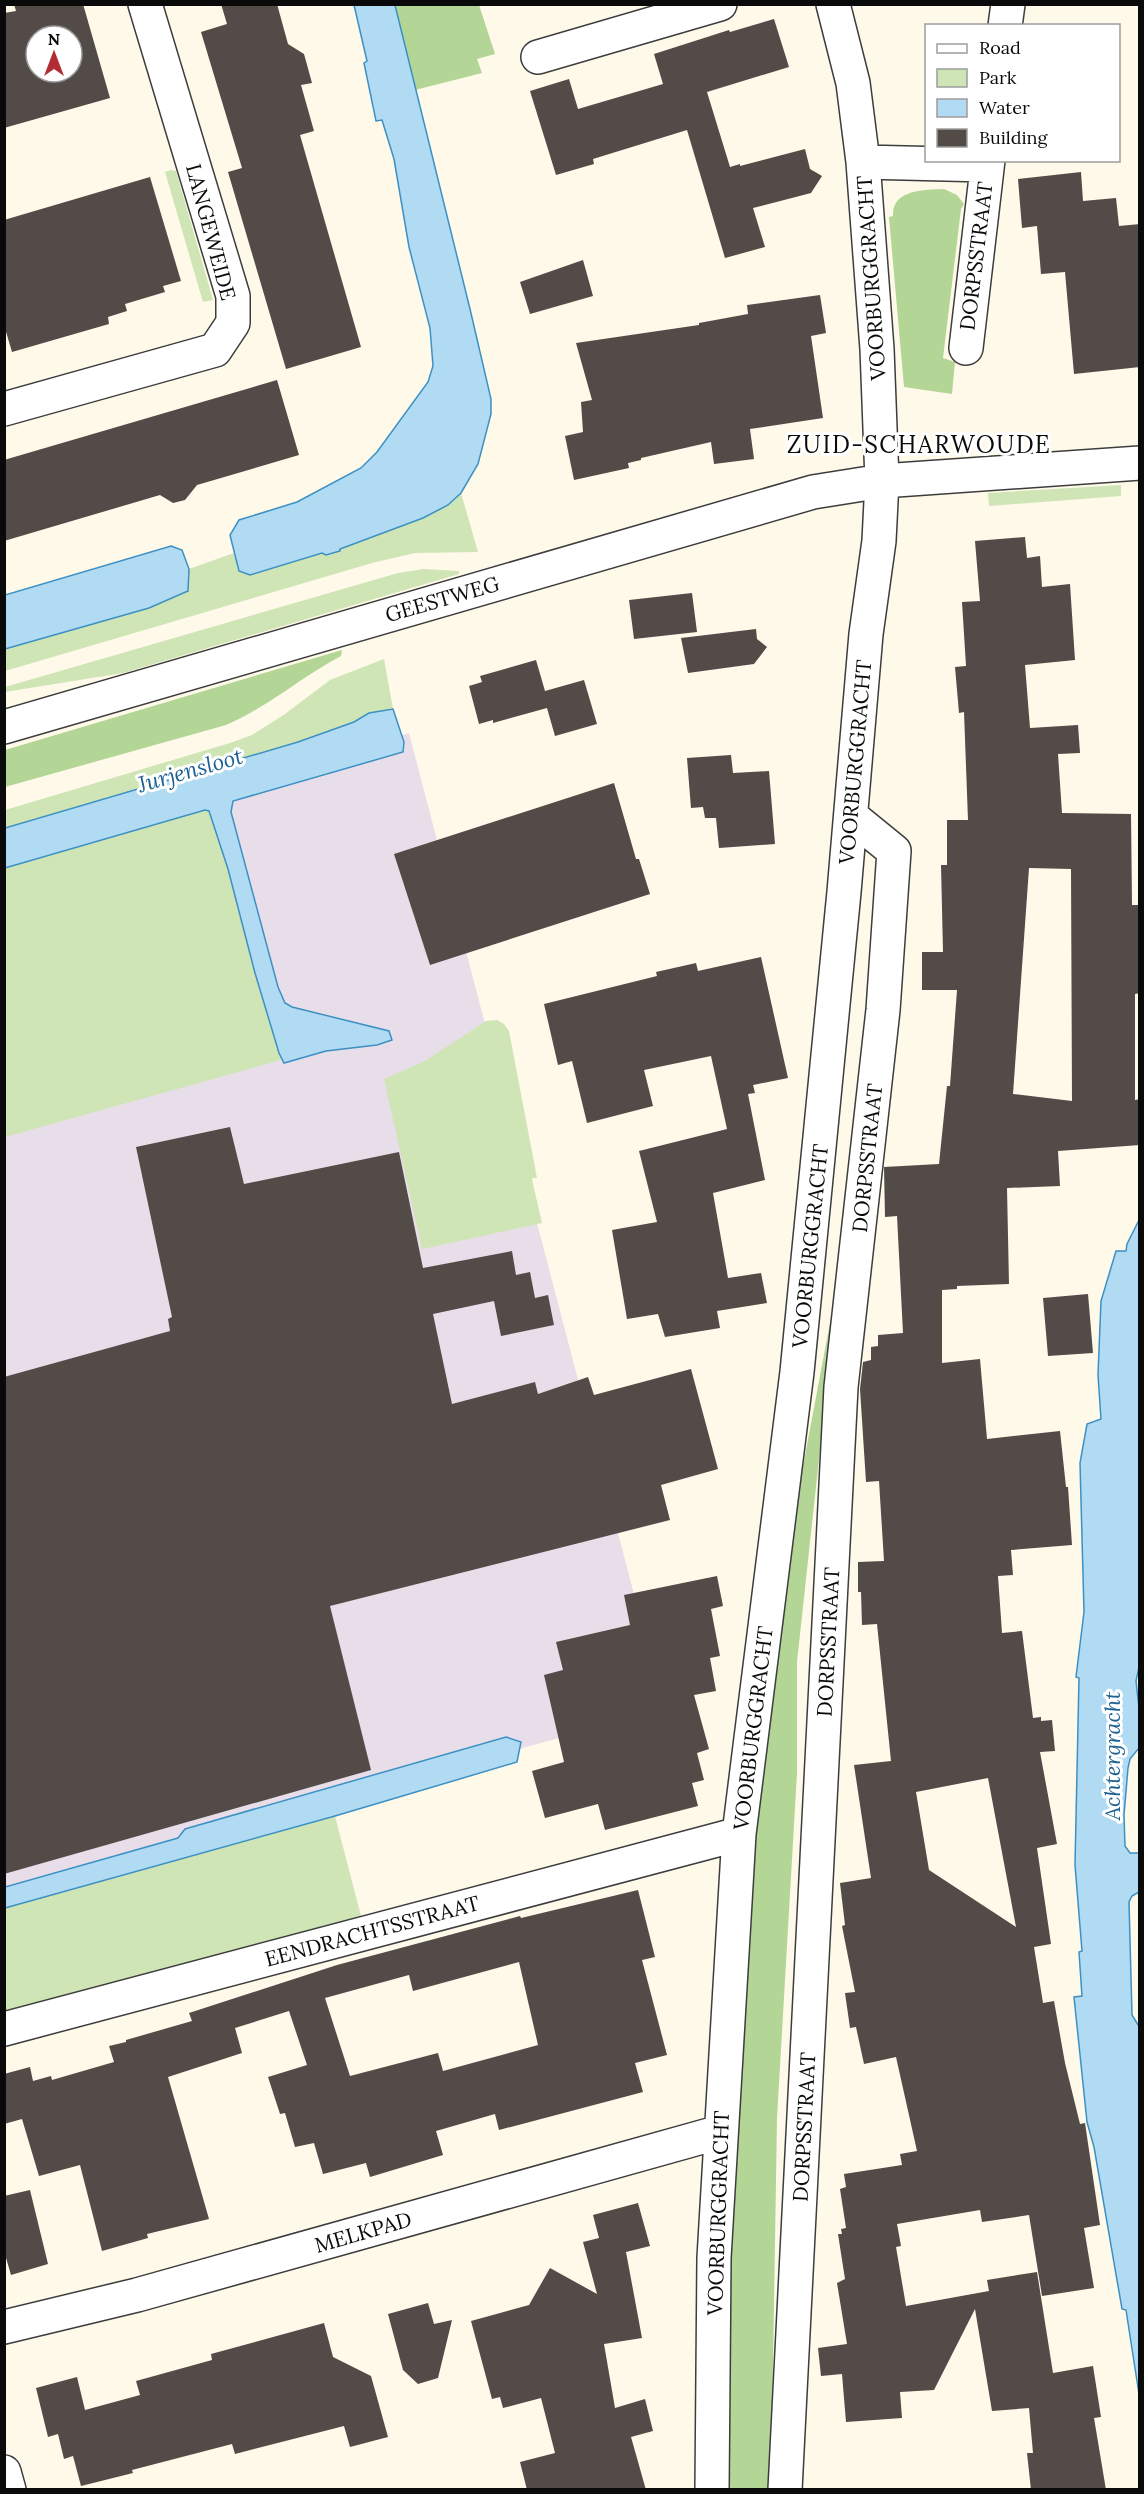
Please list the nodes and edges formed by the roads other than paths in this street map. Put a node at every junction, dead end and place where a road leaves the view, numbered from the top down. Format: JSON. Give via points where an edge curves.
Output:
{"nodes":[{"id":1,"x":145,"y":4,"type":"edge"},
{"id":2,"x":720,"y":4,"type":"edge"},
{"id":3,"x":833,"y":4,"type":"edge"},
{"id":4,"x":1008,"y":4,"type":"edge"},
{"id":5,"x":1005,"y":24,"type":"edge"},
{"id":6,"x":538,"y":57,"type":"dead end"},
{"id":7,"x":863,"y":162,"type":"junction"},
{"id":8,"x":987,"y":163,"type":"edge"},
{"id":9,"x":966,"y":348,"type":"dead end"},
{"id":10,"x":4,"y":409,"type":"edge"},
{"id":11,"x":1140,"y":463,"type":"edge"},
{"id":12,"x":882,"y":481,"type":"junction"},
{"id":13,"x":4,"y":727,"type":"edge"},
{"id":14,"x":851,"y":816,"type":"junction"},
{"id":15,"x":739,"y":1834,"type":"junction"},
{"id":16,"x":4,"y":2029,"type":"edge"},
{"id":17,"x":720,"y":2133,"type":"junction"},
{"id":18,"x":4,"y":2327,"type":"edge"},
{"id":19,"x":4,"y":2472,"type":"edge"},
{"id":20,"x":9,"y":2490,"type":"edge"},
{"id":21,"x":712,"y":2490,"type":"edge"},
{"id":22,"x":785,"y":2490,"type":"edge"}],
"edges":[{"from":1,"to":10,"type":"street","name":"LANGEWEIDE","via":[[232,296],[232,323],[215,350]]},
{"from":2,"to":6,"type":"street"},
{"from":3,"to":7,"type":"street","name":"VOORBURGGRACHT","via":[[853,82]]},
{"from":4,"to":5,"type":"street"},
{"from":7,"to":8,"type":"street","name":"DORPSSTRAAT"},
{"from":7,"to":12,"type":"street","name":"VOORBURGGRACHT"},
{"from":8,"to":9,"type":"street","name":"DORPSSTRAAT"},
{"from":11,"to":12,"type":"street","name":"GEESTWEG"},
{"from":12,"to":13,"type":"street","name":"GEESTWEG","via":[[770,503]]},
{"from":12,"to":14,"type":"street","name":"VOORBURGGRACHT"},
{"from":14,"to":15,"type":"street","name":"VOORBURGGRACHT","via":[[797,1372]]},
{"from":14,"to":22,"type":"street","name":"DORPSSTRAAT","via":[[894,851],[883,1010],[841,1388]]},
{"from":15,"to":16,"type":"street","name":"EENDRACHTSSTRAAT"},
{"from":15,"to":17,"type":"street","name":"VOORBURGGRACHT"},
{"from":17,"to":18,"type":"street","name":"MELKPAD","via":[[137,2295]]},
{"from":17,"to":21,"type":"street","name":"VOORBURGGRACHT","via":[[714,2258]]},
{"from":19,"to":20,"type":"street"}]}
